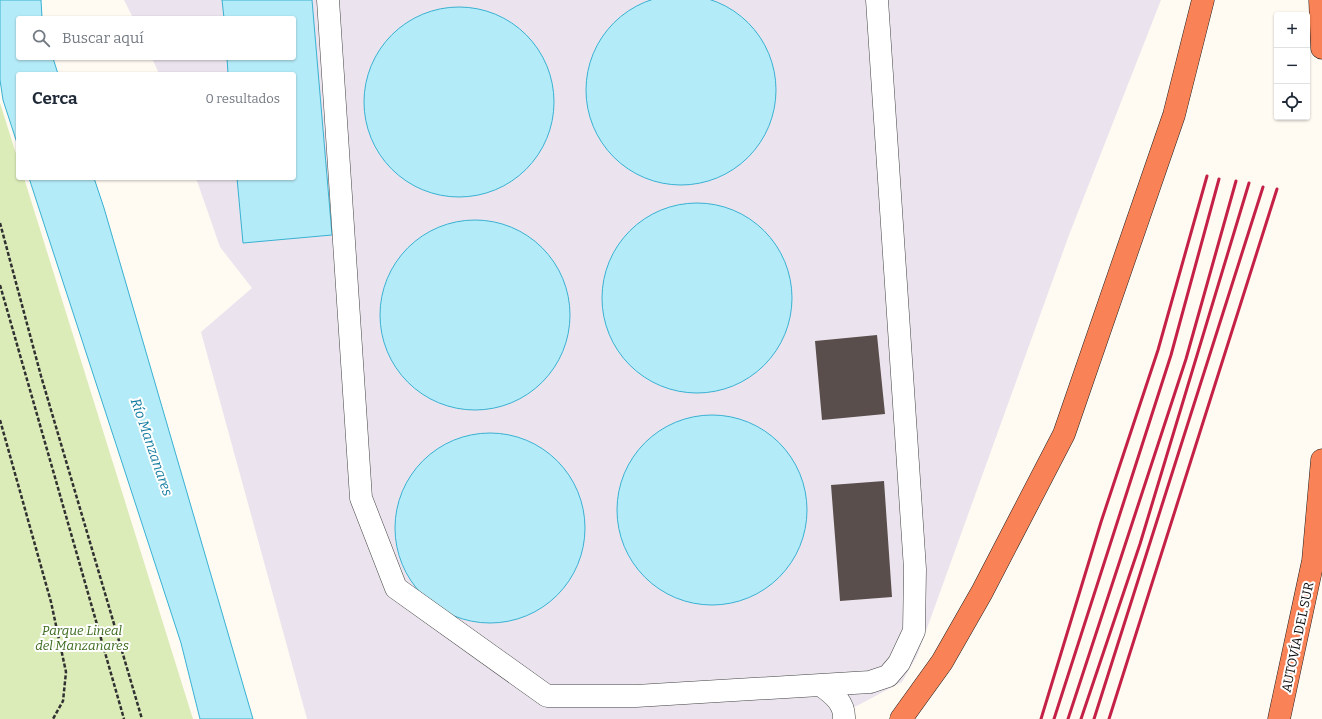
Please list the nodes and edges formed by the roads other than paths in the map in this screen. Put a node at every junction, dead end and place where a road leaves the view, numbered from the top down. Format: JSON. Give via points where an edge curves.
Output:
{"nodes":[{"id":1,"x":328,"y":0,"type":"edge"},
{"id":2,"x":877,"y":0,"type":"edge"},
{"id":3,"x":1203,"y":0,"type":"edge"},
{"id":4,"x":1320,"y":0,"type":"edge"},
{"id":5,"x":1322,"y":48,"type":"edge"},
{"id":6,"x":1322,"y":460,"type":"edge"},
{"id":7,"x":822,"y":686,"type":"junction"},
{"id":8,"x":844,"y":719,"type":"edge"},
{"id":9,"x":901,"y":719,"type":"edge"},
{"id":10,"x":1279,"y":719,"type":"edge"}],
"edges":[{"from":1,"to":7,"type":"lane","via":[[361,498],[396,588],[547,696],[636,696]]},
{"from":2,"to":7,"type":"lane","via":[[915,569],[914,631],[899,663],[888,676],[870,682]]},
{"from":3,"to":9,"type":"highway","via":[[1174,115],[1064,434],[982,592],[942,662]]},
{"from":4,"to":5,"type":"highway"},
{"from":6,"to":10,"type":"highway","name":"AUTOVÍA DEL SUR","via":[[1312,561]]},
{"from":7,"to":8,"type":"lane","via":[[838,699]]}]}
